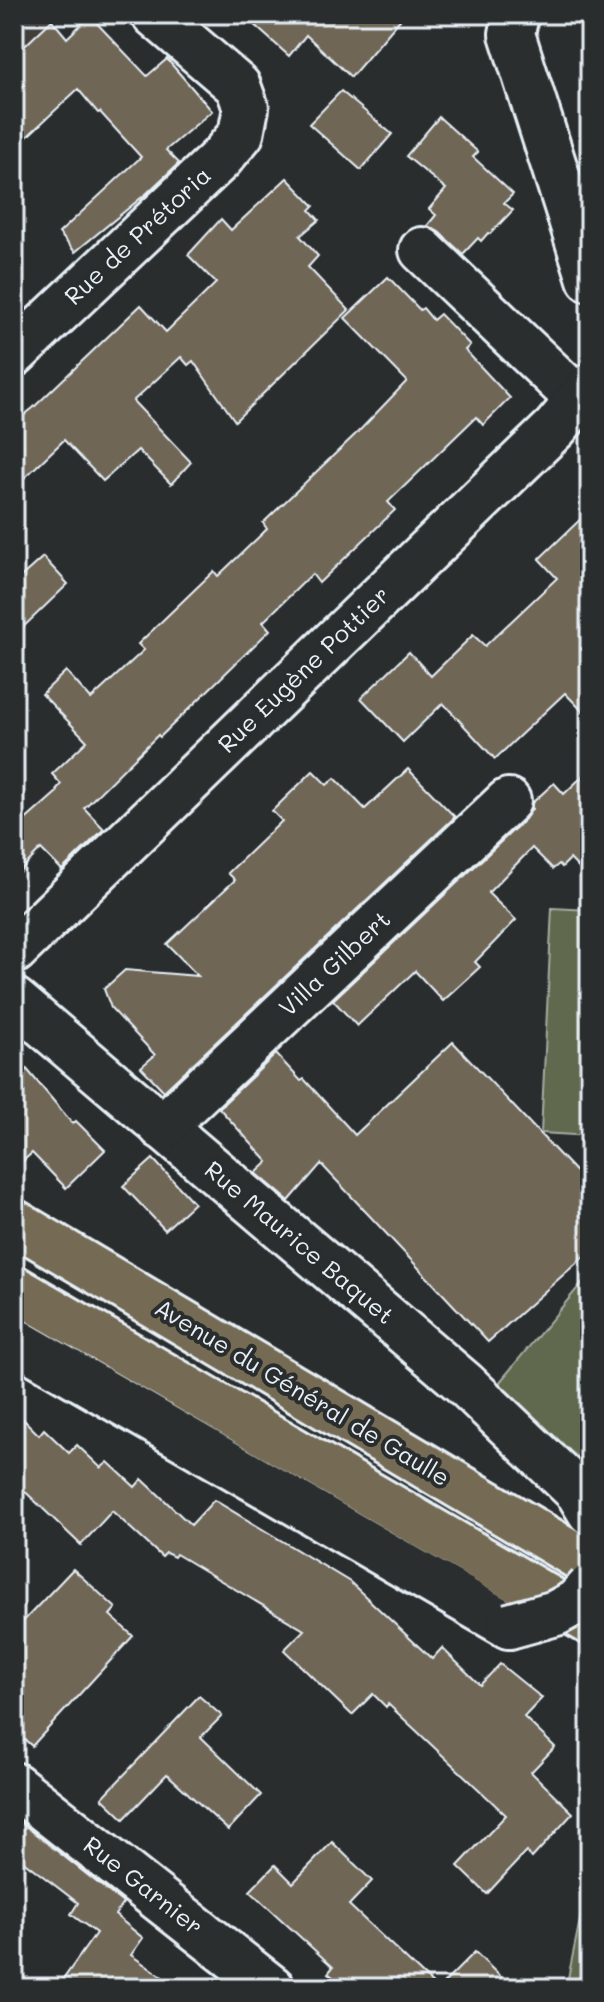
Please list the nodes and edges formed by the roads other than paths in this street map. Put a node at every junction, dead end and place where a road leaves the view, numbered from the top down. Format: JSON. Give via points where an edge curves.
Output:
{"nodes":[{"id":1,"x":154,"y":14,"type":"edge"},
{"id":2,"x":506,"y":21,"type":"edge"},
{"id":3,"x":422,"y":250,"type":"dead end"},
{"id":4,"x":590,"y":279,"type":"edge"},
{"id":5,"x":14,"y":354,"type":"edge"},
{"id":6,"x":585,"y":393,"type":"edge"},
{"id":7,"x":508,"y":801,"type":"dead end"},
{"id":8,"x":14,"y":951,"type":"edge"},
{"id":9,"x":14,"y":1000,"type":"edge"},
{"id":10,"x":162,"y":1127,"type":"junction"},
{"id":11,"x":14,"y":1222,"type":"edge"},
{"id":12,"x":14,"y":1288,"type":"edge"},
{"id":13,"x":14,"y":1340,"type":"edge"},
{"id":14,"x":584,"y":1502,"type":"edge"},
{"id":15,"x":590,"y":1564,"type":"edge"},
{"id":16,"x":590,"y":1587,"type":"edge"},
{"id":17,"x":590,"y":1622,"type":"edge"},
{"id":18,"x":14,"y":1785,"type":"edge"},
{"id":19,"x":272,"y":1988,"type":"edge"}],
"edges":[{"from":1,"to":5,"type":"street","name":"Rue de Prétoria","via":[[238,86],[246,108],[241,134]]},
{"from":2,"to":4,"type":"street"},
{"from":3,"to":6,"type":"street"},
{"from":6,"to":8,"type":"street","name":"Rue Eugène Pottier","via":[[555,428]]},
{"from":7,"to":10,"type":"street","name":"Villa Gilbert"},
{"from":9,"to":10,"type":"street","name":"Rue Maurice Baquet"},
{"from":10,"to":14,"type":"street","name":"Rue Maurice Baquet","via":[[464,1383]]},
{"from":11,"to":15,"type":"main road","name":"Avenue du Général de Gaulle"},
{"from":12,"to":17,"type":"main road","name":"Avenue du Général de Gaulle"},
{"from":13,"to":16,"type":"street","bridge":true,"via":[[509,1626],[556,1613]]},
{"from":18,"to":19,"type":"street","name":"Rue Garnier"}]}
